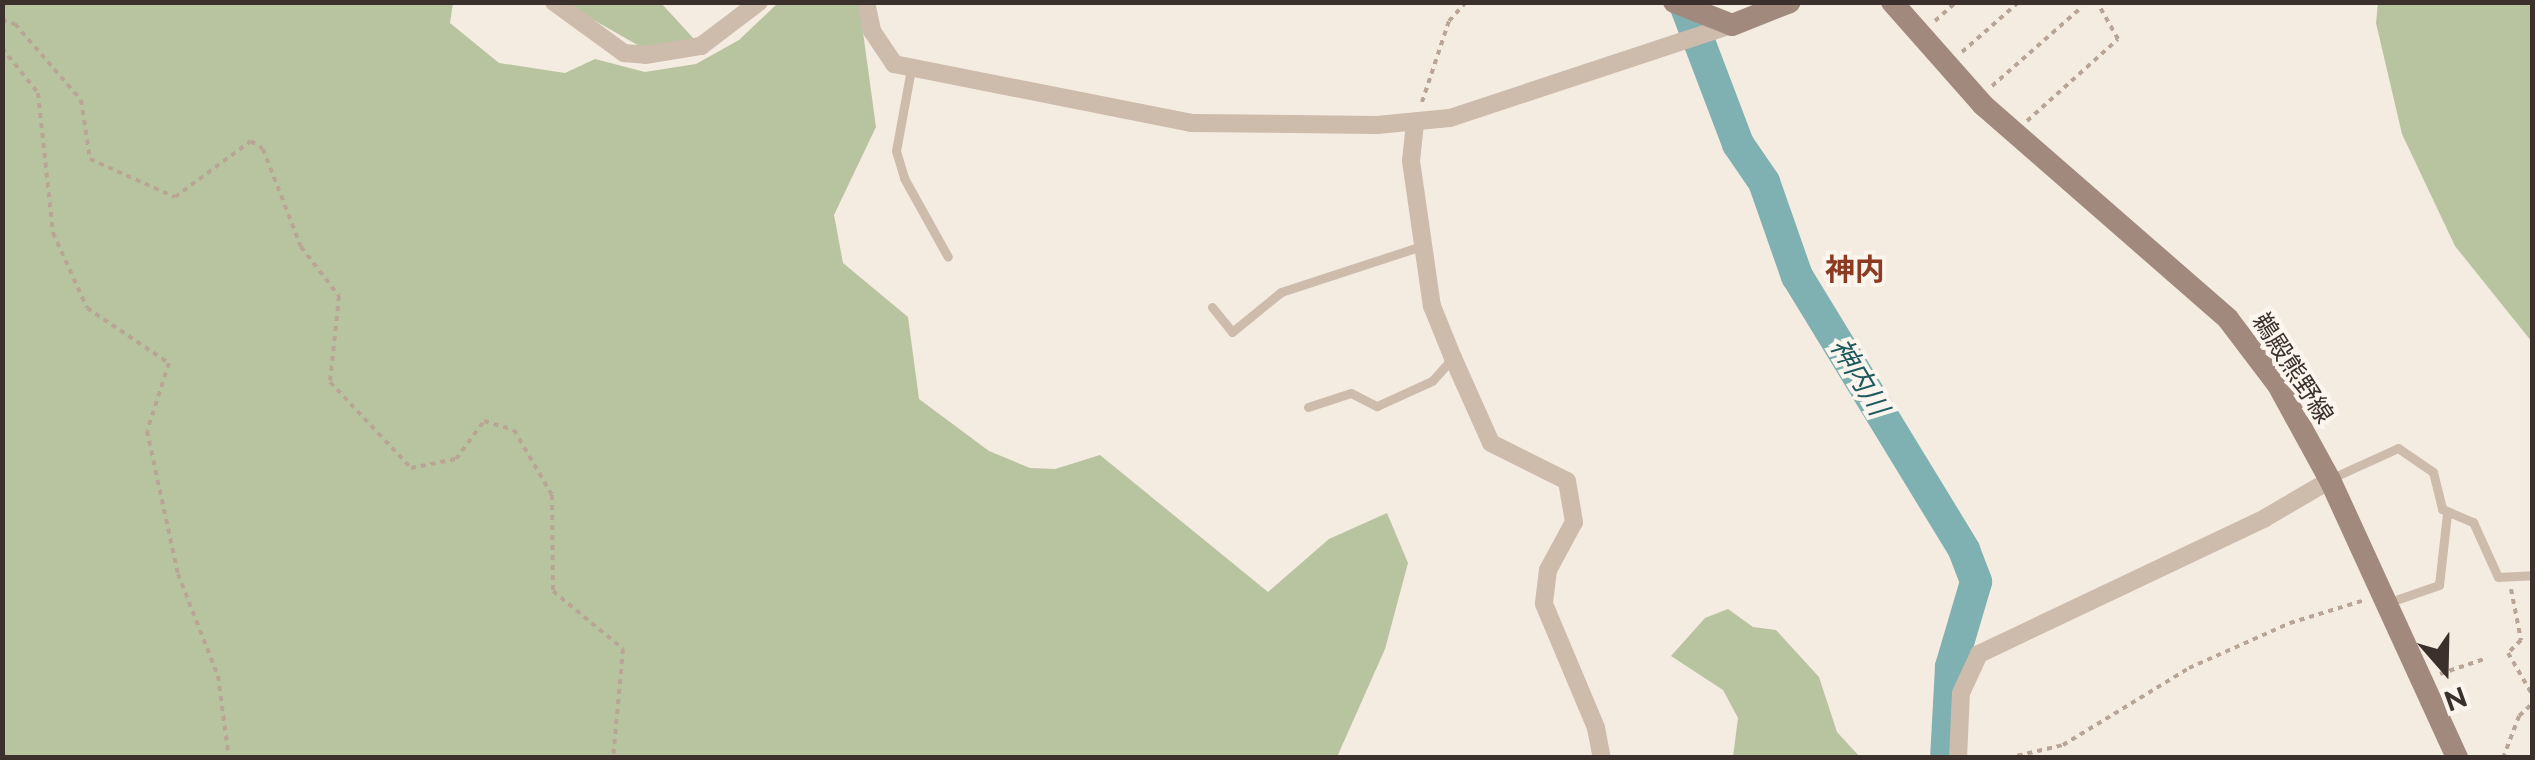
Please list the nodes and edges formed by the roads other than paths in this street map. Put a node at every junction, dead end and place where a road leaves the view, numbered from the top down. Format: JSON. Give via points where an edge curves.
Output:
{"nodes":[{"id":1,"x":554,"y":2,"type":"edge"},
{"id":2,"x":759,"y":2,"type":"edge"},
{"id":3,"x":866,"y":2,"type":"edge"},
{"id":4,"x":1674,"y":2,"type":"edge"},
{"id":5,"x":1790,"y":2,"type":"edge"},
{"id":6,"x":1892,"y":2,"type":"edge"},
{"id":7,"x":1732,"y":26,"type":"junction"},
{"id":8,"x":912,"y":69,"type":"junction"},
{"id":9,"x":1414,"y":123,"type":"junction"},
{"id":10,"x":1425,"y":245,"type":"junction"},
{"id":11,"x":948,"y":256,"type":"dead end"},
{"id":12,"x":1212,"y":307,"type":"dead end"},
{"id":13,"x":1453,"y":358,"type":"junction"},
{"id":14,"x":1308,"y":407,"type":"dead end"},
{"id":15,"x":2330,"y":480,"type":"junction"},
{"id":16,"x":2447,"y":514,"type":"junction"},
{"id":17,"x":2532,"y":575,"type":"edge"},
{"id":18,"x":2381,"y":600,"type":"junction"},
{"id":19,"x":1602,"y":758,"type":"edge"},
{"id":20,"x":1958,"y":758,"type":"edge"},
{"id":21,"x":2457,"y":758,"type":"edge"}],
"edges":[{"from":1,"to":2,"type":"street","via":[[624,53],[645,56],[702,46]]},
{"from":3,"to":8,"type":"street","via":[[872,31],[894,64]]},
{"from":4,"to":7,"type":"main road"},
{"from":5,"to":7,"type":"main road"},
{"from":6,"to":15,"type":"main road","name":"鵜殿熊野線","via":[[1978,99],[2228,319],[2278,385]]},
{"from":7,"to":9,"type":"street","via":[[1450,118]]},
{"from":8,"to":9,"type":"street","via":[[1190,123]]},
{"from":8,"to":11,"type":"lane","via":[[896,150],[904,178]]},
{"from":9,"to":10,"type":"street","via":[[1411,161]]},
{"from":10,"to":12,"type":"lane","via":[[1281,292],[1232,332]]},
{"from":10,"to":13,"type":"street","via":[[1432,306]]},
{"from":13,"to":14,"type":"lane","via":[[1432,381],[1377,406],[1351,393]]},
{"from":13,"to":19,"type":"street","via":[[1491,443],[1567,481],[1574,522],[1548,570],[1544,604]]},
{"from":15,"to":16,"type":"lane","via":[[2398,448],[2433,472]]},
{"from":15,"to":18,"type":"main road","name":"鵜殿熊野線"},
{"from":15,"to":20,"type":"street","via":[[2230,536],[1979,654],[1961,693]]},
{"from":16,"to":17,"type":"lane","via":[[2473,522],[2490,566],[2507,580]]},
{"from":16,"to":18,"type":"lane","via":[[2439,584]]},
{"from":18,"to":21,"type":"main road","name":"鵜殿熊野線"}]}
